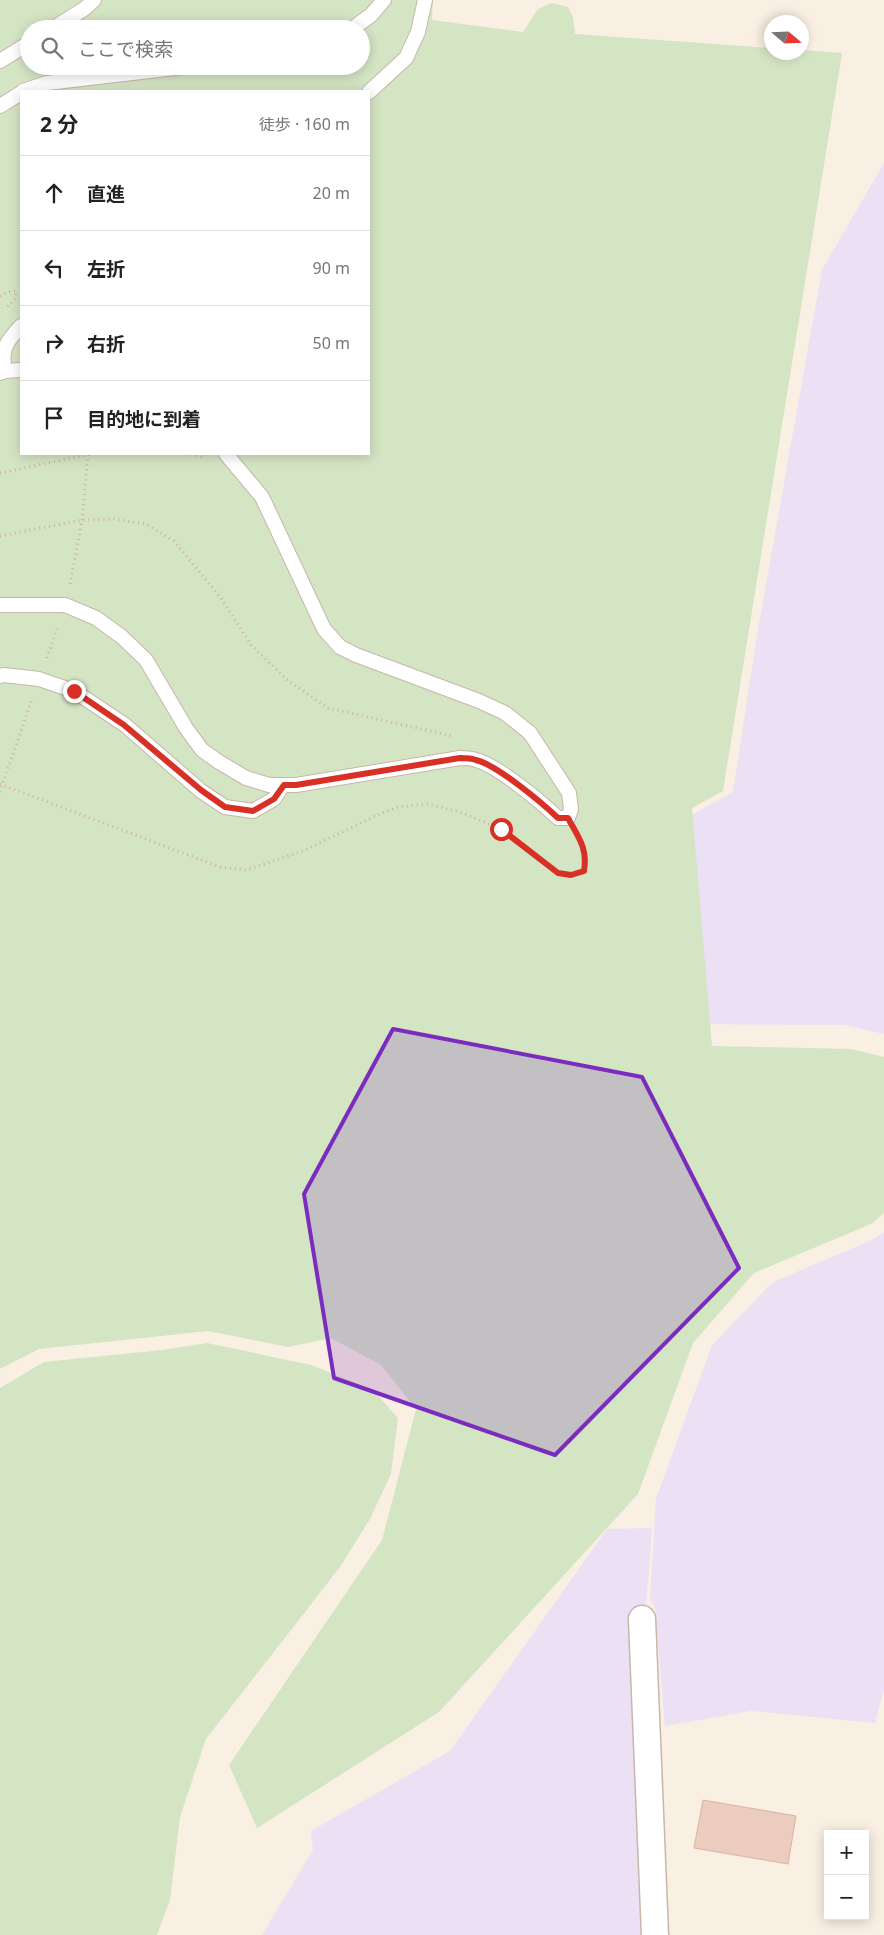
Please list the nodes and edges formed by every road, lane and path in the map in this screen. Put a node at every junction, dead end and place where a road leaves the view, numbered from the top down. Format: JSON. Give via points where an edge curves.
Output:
{"nodes":[{"id":1,"x":94,"y":0,"type":"edge"},
{"id":2,"x":384,"y":0,"type":"edge"},
{"id":3,"x":425,"y":0,"type":"edge"},
{"id":4,"x":66,"y":20,"type":"edge"},
{"id":5,"x":365,"y":20,"type":"edge"},
{"id":6,"x":20,"y":49,"type":"edge"},
{"id":7,"x":0,"y":61,"type":"edge"},
{"id":8,"x":115,"y":75,"type":"edge"},
{"id":9,"x":28,"y":90,"type":"edge"},
{"id":10,"x":370,"y":91,"type":"edge"},
{"id":11,"x":20,"y":93,"type":"edge"},
{"id":12,"x":0,"y":106,"type":"edge"},
{"id":13,"x":0,"y":296,"type":"edge"},
{"id":14,"x":5,"y":310,"type":"dead end"},
{"id":15,"x":20,"y":327,"type":"edge"},
{"id":16,"x":20,"y":370,"type":"edge"},
{"id":17,"x":3,"y":372,"type":"edge"},
{"id":18,"x":84,"y":455,"type":"edge"},
{"id":19,"x":89,"y":455,"type":"edge"},
{"id":20,"x":227,"y":455,"type":"edge"},
{"id":21,"x":0,"y":473,"type":"edge"},
{"id":22,"x":82,"y":520,"type":"junction"},
{"id":23,"x":0,"y":536,"type":"edge"},
{"id":24,"x":0,"y":604,"type":"edge"},
{"id":25,"x":65,"y":605,"type":"junction"},
{"id":26,"x":0,"y":676,"type":"edge"},
{"id":27,"x":476,"y":760,"type":"junction"},
{"id":28,"x":0,"y":784,"type":"edge"},
{"id":29,"x":284,"y":785,"type":"junction"},
{"id":30,"x":568,"y":818,"type":"junction"},
{"id":31,"x":642,"y":1619,"type":"dead end"},
{"id":32,"x":655,"y":1935,"type":"edge"}],
"edges":[{"from":1,"to":4,"type":"lane"},
{"from":2,"to":5,"type":"lane"},
{"from":3,"to":10,"type":"lane","via":[[418,32],[406,58]]},
{"from":6,"to":7,"type":"lane"},
{"from":8,"to":9,"type":"lane","via":[[47,83]]},
{"from":11,"to":12,"type":"lane"},
{"from":13,"to":14,"type":"path","via":[[16,291],[16,298]]},
{"from":15,"to":17,"type":"lane","via":[[7,341],[1,359]]},
{"from":16,"to":17,"type":"lane"},
{"from":18,"to":21,"type":"path"},
{"from":19,"to":22,"type":"path"},
{"from":20,"to":30,"type":"lane","via":[[262,497],[324,629],[340,647],[505,713],[530,733],[569,793],[571,809]]},
{"from":22,"to":23,"type":"path"},
{"from":22,"to":25,"type":"path"},
{"from":22,"to":27,"type":"path","via":[[114,519],[146,524],[174,541],[221,598],[251,645],[286,679],[328,708],[466,740],[478,747]]},
{"from":24,"to":25,"type":"lane"},
{"from":25,"to":29,"type":"lane","via":[[96,618],[146,660],[202,750],[246,778],[269,785]]},
{"from":26,"to":29,"type":"lane","via":[[39,679],[74,691],[124,725],[225,807],[253,811],[274,799]]},
{"from":27,"to":29,"type":"lane","via":[[460,758]]},
{"from":27,"to":30,"type":"lane","via":[[492,766],[558,818]]},
{"from":28,"to":30,"type":"path","via":[[220,867],[246,870],[303,851],[398,807],[428,804],[463,813],[501,829],[558,873],[571,875],[584,871],[586,857]]},
{"from":31,"to":32,"type":"street"}]}
